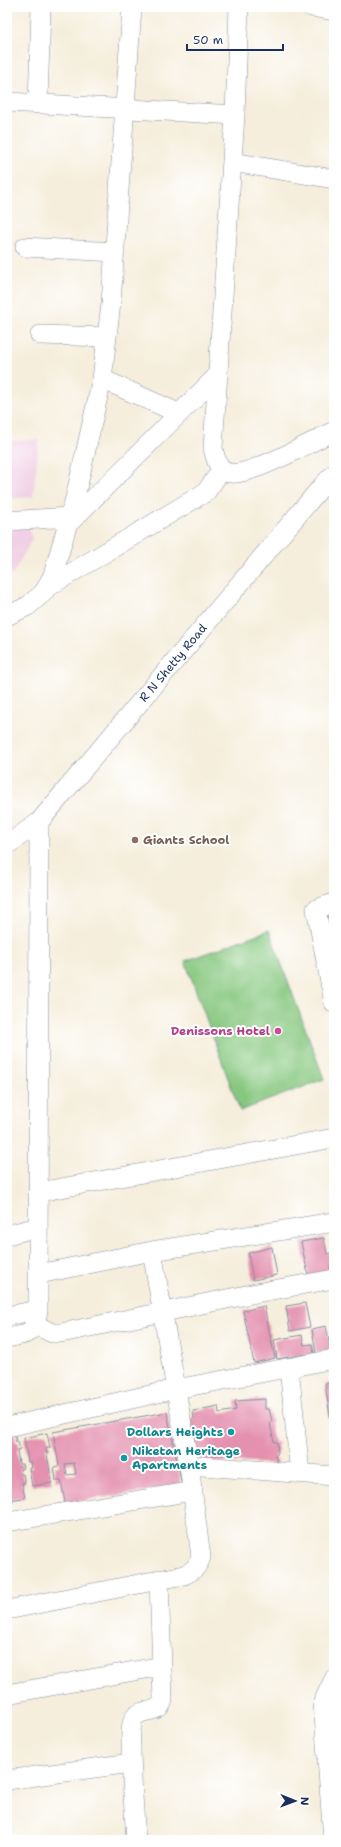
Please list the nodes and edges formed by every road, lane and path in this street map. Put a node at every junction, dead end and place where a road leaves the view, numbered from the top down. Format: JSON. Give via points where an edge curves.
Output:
{"nodes":[{"id":1,"x":41,"y":7,"type":"edge"},
{"id":2,"x":132,"y":7,"type":"edge"},
{"id":3,"x":239,"y":7,"type":"edge"},
{"id":4,"x":311,"y":7,"type":"edge"},
{"id":5,"x":334,"y":11,"type":"edge"},
{"id":6,"x":7,"y":102,"type":"edge"},
{"id":7,"x":38,"y":104,"type":"junction"},
{"id":8,"x":124,"y":108,"type":"junction"},
{"id":9,"x":235,"y":115,"type":"junction"},
{"id":10,"x":232,"y":162,"type":"junction"},
{"id":11,"x":334,"y":179,"type":"edge"},
{"id":12,"x":25,"y":247,"type":"dead end"},
{"id":13,"x":115,"y":252,"type":"junction"},
{"id":14,"x":40,"y":335,"type":"dead end"},
{"id":15,"x":107,"y":337,"type":"junction"},
{"id":16,"x":218,"y":375,"type":"junction"},
{"id":17,"x":102,"y":379,"type":"junction"},
{"id":18,"x":178,"y":414,"type":"junction"},
{"id":19,"x":334,"y":431,"type":"edge"},
{"id":20,"x":222,"y":469,"type":"junction"},
{"id":21,"x":334,"y":474,"type":"edge"},
{"id":22,"x":7,"y":521,"type":"edge"},
{"id":23,"x":68,"y":521,"type":"junction"},
{"id":24,"x":46,"y":588,"type":"junction"},
{"id":25,"x":7,"y":616,"type":"edge"},
{"id":26,"x":39,"y":822,"type":"junction"},
{"id":27,"x":7,"y":844,"type":"edge"},
{"id":28,"x":334,"y":903,"type":"edge"},
{"id":29,"x":334,"y":1003,"type":"edge"},
{"id":30,"x":334,"y":1138,"type":"edge"},
{"id":31,"x":39,"y":1192,"type":"junction"},
{"id":32,"x":334,"y":1222,"type":"edge"},
{"id":33,"x":38,"y":1227,"type":"junction"},
{"id":34,"x":7,"y":1234,"type":"edge"},
{"id":35,"x":152,"y":1251,"type":"junction"},
{"id":36,"x":39,"y":1274,"type":"junction"},
{"id":37,"x":334,"y":1279,"type":"edge"},
{"id":38,"x":162,"y":1313,"type":"junction"},
{"id":39,"x":7,"y":1316,"type":"edge"},
{"id":40,"x":37,"y":1317,"type":"junction"},
{"id":41,"x":7,"y":1338,"type":"edge"},
{"id":42,"x":334,"y":1359,"type":"edge"},
{"id":43,"x":289,"y":1368,"type":"junction"},
{"id":44,"x":176,"y":1389,"type":"junction"},
{"id":45,"x":7,"y":1427,"type":"edge"},
{"id":46,"x":189,"y":1465,"type":"junction"},
{"id":47,"x":300,"y":1473,"type":"junction"},
{"id":48,"x":334,"y":1476,"type":"edge"},
{"id":49,"x":193,"y":1491,"type":"junction"},
{"id":50,"x":7,"y":1522,"type":"edge"},
{"id":51,"x":159,"y":1579,"type":"junction"},
{"id":52,"x":7,"y":1610,"type":"edge"},
{"id":53,"x":162,"y":1666,"type":"junction"},
{"id":54,"x":334,"y":1679,"type":"edge"},
{"id":55,"x":7,"y":1694,"type":"edge"},
{"id":56,"x":131,"y":1763,"type":"junction"},
{"id":57,"x":7,"y":1780,"type":"edge"},
{"id":58,"x":333,"y":1837,"type":"edge"},
{"id":59,"x":136,"y":1840,"type":"edge"}],
"edges":[{"from":1,"to":7,"type":"street"},
{"from":2,"to":8,"type":"street"},
{"from":3,"to":9,"type":"street"},
{"from":4,"to":5,"type":"street"},
{"from":6,"to":7,"type":"street"},
{"from":7,"to":8,"type":"street"},
{"from":8,"to":9,"type":"street"},
{"from":8,"to":13,"type":"street"},
{"from":9,"to":10,"type":"street"},
{"from":10,"to":11,"type":"street"},
{"from":10,"to":16,"type":"street"},
{"from":12,"to":13,"type":"street"},
{"from":13,"to":15,"type":"street"},
{"from":14,"to":15,"type":"street"},
{"from":15,"to":17,"type":"street"},
{"from":16,"to":18,"type":"street"},
{"from":16,"to":20,"type":"street","via":[[213,448],[215,459]]},
{"from":17,"to":18,"type":"street"},
{"from":17,"to":23,"type":"street"},
{"from":18,"to":23,"type":"street"},
{"from":19,"to":20,"type":"street","via":[[264,465],[238,473],[228,473]]},
{"from":20,"to":24,"type":"street","via":[[206,492]]},
{"from":21,"to":26,"type":"street","name":"R N Shetty Road","via":[[249,571]]},
{"from":22,"to":23,"type":"street"},
{"from":23,"to":24,"type":"street","via":[[53,575]]},
{"from":24,"to":25,"type":"street","via":[[28,606]]},
{"from":26,"to":27,"type":"street","name":"R N Shetty Road"},
{"from":26,"to":31,"type":"street"},
{"from":28,"to":29,"type":"street","via":[[316,909]]},
{"from":30,"to":31,"type":"street"},
{"from":31,"to":33,"type":"street"},
{"from":32,"to":35,"type":"street"},
{"from":33,"to":34,"type":"street"},
{"from":33,"to":36,"type":"street"},
{"from":35,"to":36,"type":"street"},
{"from":35,"to":38,"type":"street"},
{"from":36,"to":40,"type":"street"},
{"from":37,"to":38,"type":"street"},
{"from":38,"to":40,"type":"street","via":[[61,1333],[52,1333]]},
{"from":38,"to":44,"type":"street"},
{"from":39,"to":40,"type":"street"},
{"from":40,"to":41,"type":"street","via":[[30,1331]]},
{"from":42,"to":43,"type":"street"},
{"from":43,"to":44,"type":"street"},
{"from":43,"to":47,"type":"street"},
{"from":44,"to":45,"type":"street"},
{"from":44,"to":46,"type":"street"},
{"from":46,"to":47,"type":"street"},
{"from":46,"to":49,"type":"street"},
{"from":47,"to":48,"type":"street"},
{"from":49,"to":50,"type":"street"},
{"from":49,"to":51,"type":"street","via":[[201,1557],[199,1564],[192,1572]]},
{"from":51,"to":52,"type":"street"},
{"from":51,"to":53,"type":"street"},
{"from":53,"to":55,"type":"street"},
{"from":53,"to":56,"type":"street","via":[[162,1705],[158,1709],[139,1713],[135,1717],[131,1726]]},
{"from":54,"to":58,"type":"street","via":[[323,1702]]},
{"from":56,"to":57,"type":"street"},
{"from":56,"to":59,"type":"street"}]}
